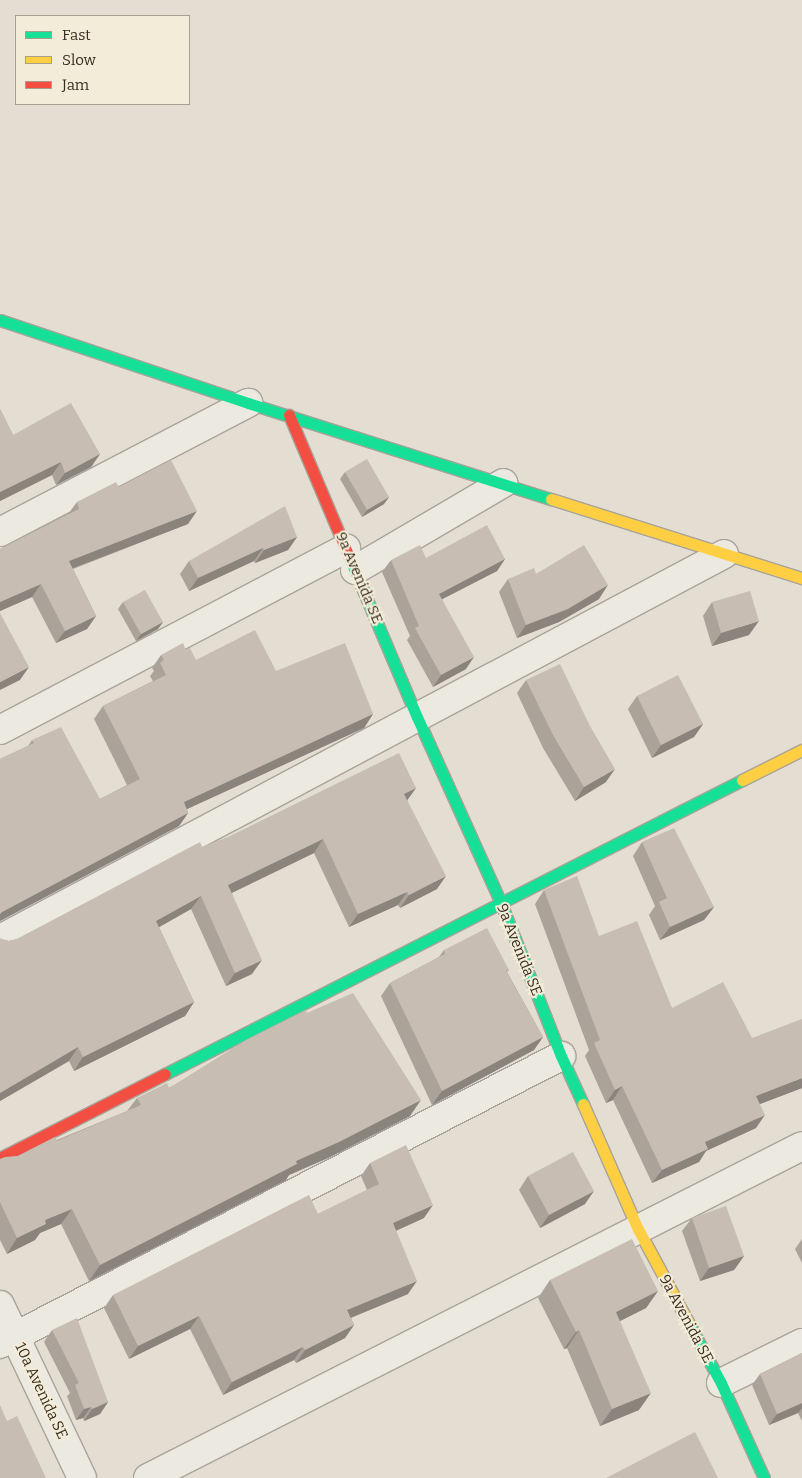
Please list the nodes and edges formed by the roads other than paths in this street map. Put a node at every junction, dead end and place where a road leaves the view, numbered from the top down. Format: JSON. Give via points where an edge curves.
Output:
{"nodes":[{"id":1,"x":4,"y":324,"type":"edge"},
{"id":2,"x":248,"y":403,"type":"junction"},
{"id":3,"x":290,"y":414,"type":"junction"},
{"id":4,"x":503,"y":483,"type":"junction"},
{"id":5,"x":0,"y":532,"type":"edge"},
{"id":6,"x":724,"y":554,"type":"junction"},
{"id":7,"x":351,"y":559,"type":"junction"},
{"id":8,"x":802,"y":578,"type":"edge"},
{"id":9,"x":417,"y":717,"type":"junction"},
{"id":10,"x":0,"y":730,"type":"edge"},
{"id":11,"x":802,"y":750,"type":"edge"},
{"id":12,"x":501,"y":903,"type":"junction"},
{"id":13,"x":0,"y":940,"type":"edge"},
{"id":14,"x":561,"y":1056,"type":"junction"},
{"id":15,"x":802,"y":1146,"type":"edge"},
{"id":16,"x":0,"y":1158,"type":"edge"},
{"id":17,"x":638,"y":1229,"type":"junction"},
{"id":18,"x":0,"y":1305,"type":"edge"},
{"id":19,"x":8,"y":1340,"type":"edge"},
{"id":20,"x":802,"y":1343,"type":"edge"},
{"id":21,"x":721,"y":1383,"type":"junction"},
{"id":22,"x":82,"y":1478,"type":"edge"},
{"id":23,"x":148,"y":1478,"type":"edge"},
{"id":24,"x":764,"y":1478,"type":"edge"}],
"edges":[{"from":1,"to":2,"type":"street"},
{"from":2,"to":3,"type":"street"},
{"from":2,"to":5,"type":"street"},
{"from":3,"to":4,"type":"street"},
{"from":3,"to":7,"type":"street","name":"9a Avenida SE"},
{"from":4,"to":6,"type":"street"},
{"from":4,"to":7,"type":"street"},
{"from":6,"to":8,"type":"street"},
{"from":6,"to":9,"type":"street"},
{"from":7,"to":9,"type":"street","name":"9a Avenida SE"},
{"from":7,"to":10,"type":"street"},
{"from":9,"to":12,"type":"street","name":"9a Avenida SE"},
{"from":9,"to":13,"type":"street"},
{"from":11,"to":12,"type":"street"},
{"from":12,"to":14,"type":"street","name":"9a Avenida SE"},
{"from":12,"to":16,"type":"street"},
{"from":14,"to":17,"type":"street","name":"9a Avenida SE"},
{"from":14,"to":19,"type":"street"},
{"from":15,"to":17,"type":"street"},
{"from":17,"to":21,"type":"street","name":"9a Avenida SE"},
{"from":17,"to":23,"type":"street"},
{"from":18,"to":19,"type":"street","name":"10a Avenida SE"},
{"from":19,"to":22,"type":"street","name":"10a Avenida SE"},
{"from":20,"to":21,"type":"street"},
{"from":21,"to":24,"type":"street","name":"9a Avenida SE"}]}
